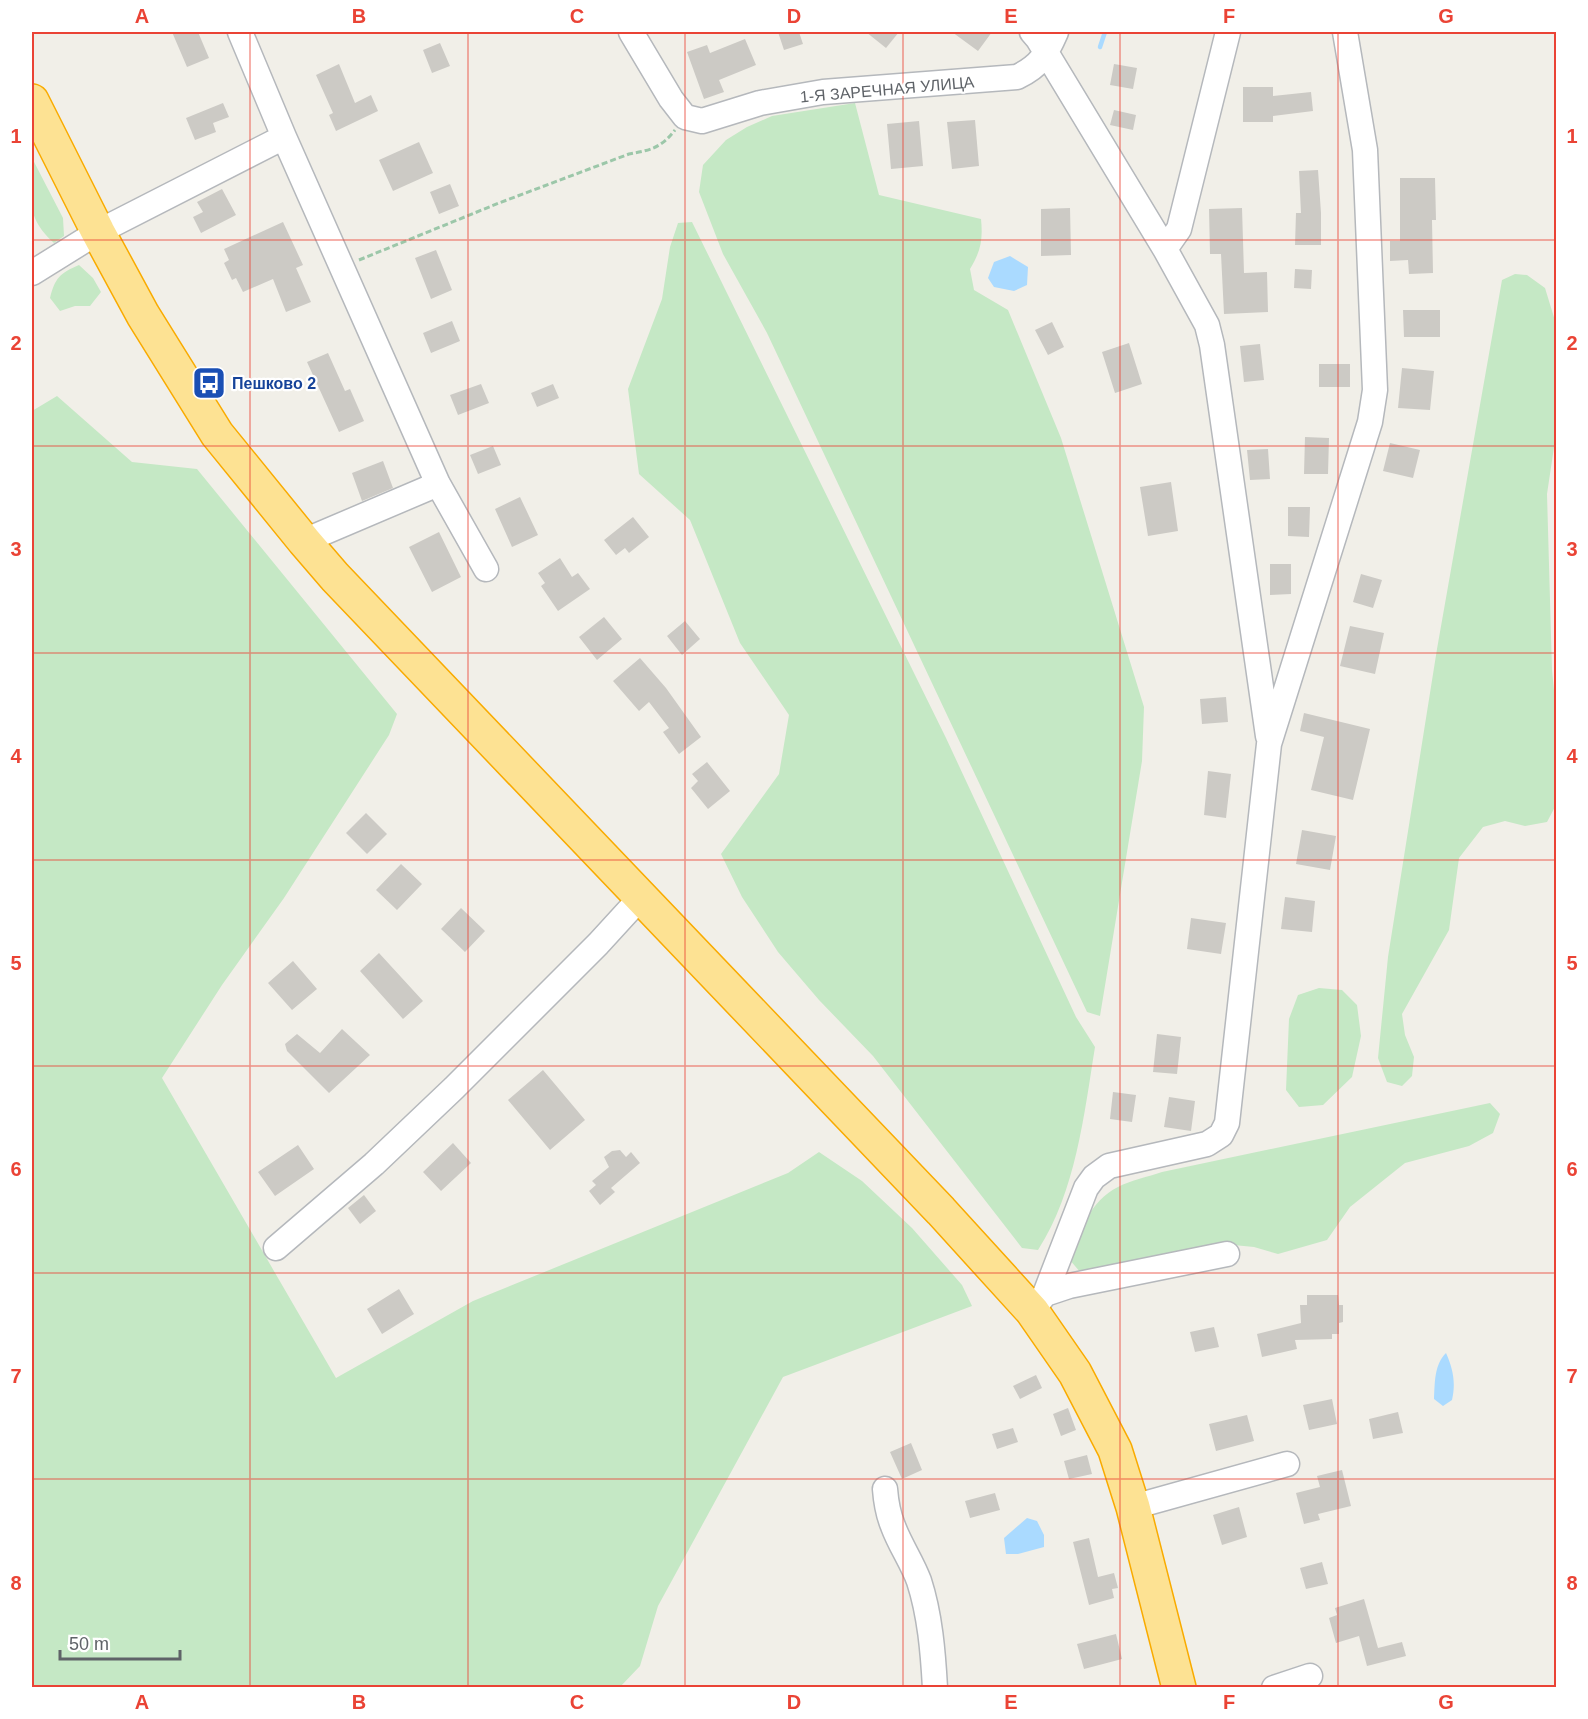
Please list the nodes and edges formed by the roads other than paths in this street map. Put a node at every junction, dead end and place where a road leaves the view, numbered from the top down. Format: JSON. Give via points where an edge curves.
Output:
{"nodes":[{"id":1,"x":240,"y":32,"type":"edge"},
{"id":2,"x":631,"y":32,"type":"edge"},
{"id":3,"x":1032,"y":32,"type":"edge"},
{"id":4,"x":1056,"y":32,"type":"edge"},
{"id":5,"x":1228,"y":32,"type":"edge"},
{"id":6,"x":1346,"y":32,"type":"edge"},
{"id":7,"x":1047,"y":54,"type":"junction"},
{"id":8,"x":32,"y":101,"type":"edge"},
{"id":9,"x":284,"y":137,"type":"junction"},
{"id":10,"x":98,"y":232,"type":"junction"},
{"id":11,"x":1165,"y":249,"type":"junction"},
{"id":12,"x":32,"y":273,"type":"edge"},
{"id":13,"x":438,"y":484,"type":"junction"},
{"id":14,"x":304,"y":541,"type":"junction"},
{"id":15,"x":486,"y":568,"type":"dead end"},
{"id":16,"x":1269,"y":744,"type":"junction"},
{"id":17,"x":641,"y":897,"type":"junction"},
{"id":18,"x":276,"y":1248,"type":"dead end"},
{"id":19,"x":1227,"y":1254,"type":"dead end"},
{"id":20,"x":1039,"y":1302,"type":"junction"},
{"id":21,"x":1287,"y":1464,"type":"dead end"},
{"id":22,"x":885,"y":1489,"type":"dead end"},
{"id":23,"x":1133,"y":1507,"type":"junction"},
{"id":24,"x":1310,"y":1676,"type":"dead end"},
{"id":25,"x":935,"y":1688,"type":"edge"},
{"id":26,"x":1179,"y":1688,"type":"edge"},
{"id":27,"x":1275,"y":1688,"type":"edge"}],
"edges":[{"from":1,"to":9,"type":"street"},
{"from":2,"to":7,"type":"street","name":"1-Я ЗАРЕЧНАЯ УЛИЦА","via":[[685,117],[702,121],[760,103],[823,93],[1017,77],[1032,70]]},
{"from":3,"to":7,"type":"street"},
{"from":4,"to":7,"type":"street"},
{"from":5,"to":11,"type":"street","via":[[1179,229]]},
{"from":6,"to":16,"type":"street","via":[[1365,150],[1375,390],[1370,422]]},
{"from":7,"to":11,"type":"street"},
{"from":8,"to":10,"type":"highway"},
{"from":9,"to":10,"type":"street"},
{"from":9,"to":13,"type":"street"},
{"from":10,"to":12,"type":"street"},
{"from":10,"to":14,"type":"highway","via":[[143,315],[217,434]]},
{"from":11,"to":16,"type":"street","via":[[1207,325],[1212,345]]},
{"from":13,"to":14,"type":"street"},
{"from":13,"to":15,"type":"street"},
{"from":14,"to":17,"type":"highway"},
{"from":16,"to":20,"type":"street","via":[[1227,1123],[1221,1135],[1207,1144],[1109,1166],[1094,1177]]},
{"from":17,"to":18,"type":"street","via":[[454,1088],[374,1164]]},
{"from":17,"to":20,"type":"highway","via":[[941,1211]]},
{"from":19,"to":20,"type":"street","via":[[1069,1286]]},
{"from":20,"to":23,"type":"highway","via":[[1115,1450]]},
{"from":21,"to":23,"type":"street"},
{"from":22,"to":25,"type":"street","via":[[893,1527],[926,1607]]},
{"from":23,"to":26,"type":"highway"},
{"from":24,"to":27,"type":"street"}]}
